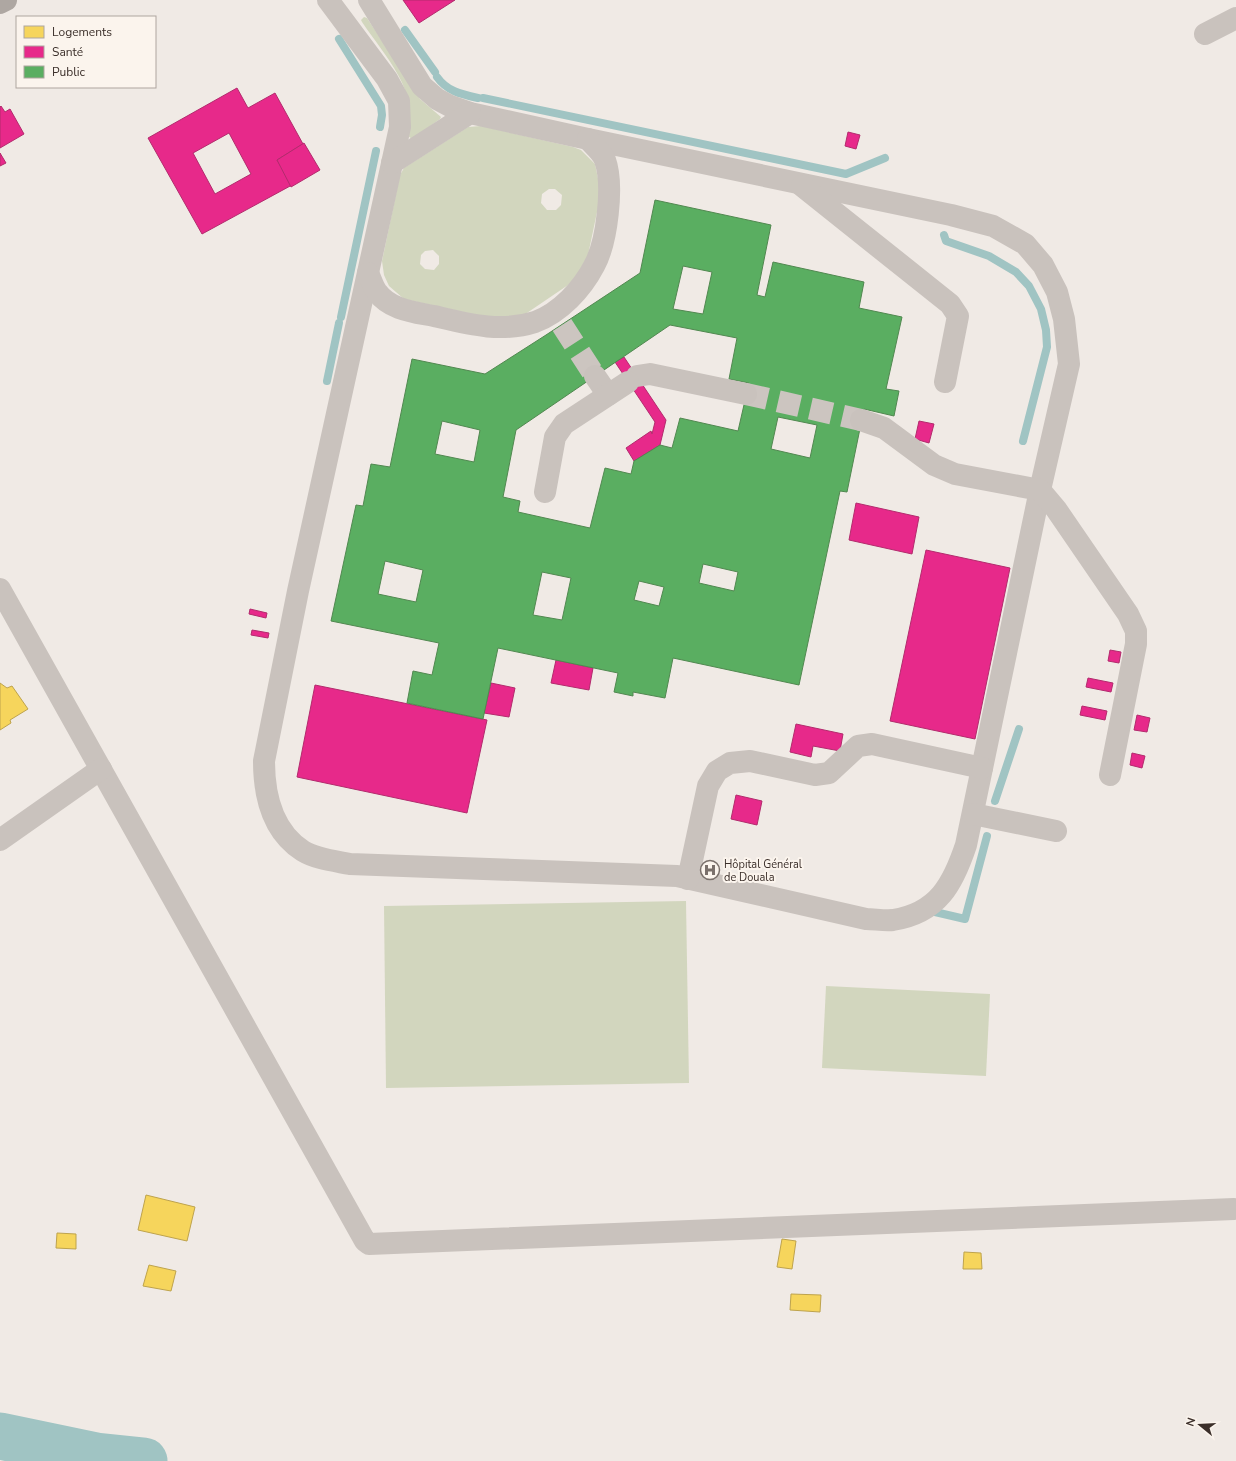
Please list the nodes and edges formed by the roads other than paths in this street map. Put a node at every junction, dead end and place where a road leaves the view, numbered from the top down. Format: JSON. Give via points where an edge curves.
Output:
{"nodes":[{"id":1,"x":6,"y":0,"type":"edge"},
{"id":2,"x":328,"y":0,"type":"edge"},
{"id":3,"x":369,"y":0,"type":"edge"},
{"id":4,"x":0,"y":3,"type":"edge"},
{"id":5,"x":1236,"y":18,"type":"edge"},
{"id":6,"x":1205,"y":34,"type":"dead end"},
{"id":7,"x":470,"y":113,"type":"junction"},
{"id":8,"x":588,"y":139,"type":"junction"},
{"id":9,"x":392,"y":163,"type":"junction"},
{"id":10,"x":798,"y":183,"type":"junction"},
{"id":11,"x":368,"y":273,"type":"junction"},
{"id":12,"x":595,"y":376,"type":"tunnel mouth"},
{"id":13,"x":945,"y":382,"type":"dead end"},
{"id":14,"x":746,"y":394,"type":"tunnel mouth"},
{"id":15,"x":608,"y":395,"type":"junction"},
{"id":16,"x":862,"y":420,"type":"tunnel mouth"},
{"id":17,"x":1040,"y":490,"type":"junction"},
{"id":18,"x":545,"y":492,"type":"dead end"},
{"id":19,"x":0,"y":589,"type":"edge"},
{"id":20,"x":982,"y":768,"type":"junction"},
{"id":21,"x":101,"y":769,"type":"junction"},
{"id":22,"x":1110,"y":775,"type":"dead end"},
{"id":23,"x":973,"y":814,"type":"junction"},
{"id":24,"x":1056,"y":830,"type":"dead end"},
{"id":25,"x":0,"y":840,"type":"edge"},
{"id":26,"x":688,"y":879,"type":"junction"},
{"id":27,"x":1234,"y":1209,"type":"dead end"}],
"edges":[{"from":1,"to":4,"type":"main road"},
{"from":2,"to":9,"type":"street","via":[[387,79],[399,101],[400,127]]},
{"from":3,"to":7,"type":"street","via":[[422,86],[437,99]]},
{"from":5,"to":6,"type":"street"},
{"from":7,"to":8,"type":"street"},
{"from":7,"to":9,"type":"street"},
{"from":8,"to":10,"type":"street"},
{"from":8,"to":11,"type":"street","via":[[604,158],[609,178],[609,206],[594,266],[558,318],[513,327],[478,326],[393,306],[376,292]]},
{"from":9,"to":11,"type":"street"},
{"from":10,"to":13,"type":"street","via":[[950,304],[958,316]]},
{"from":10,"to":17,"type":"street","via":[[993,226],[1025,244],[1043,265],[1061,306],[1069,364]]},
{"from":11,"to":26,"type":"street","via":[[298,591],[264,761],[264,785],[277,823],[303,851],[350,864],[677,876]]},
{"from":12,"to":15,"type":"street"},
{"from":14,"to":15,"type":"street","via":[[650,374],[633,379]]},
{"from":15,"to":18,"type":"street","via":[[564,424],[555,437]]},
{"from":16,"to":17,"type":"street","via":[[884,428],[934,465],[955,474]]},
{"from":17,"to":20,"type":"street"},
{"from":17,"to":22,"type":"street","via":[[1124,607],[1136,631],[1136,644]]},
{"from":19,"to":21,"type":"street"},
{"from":20,"to":23,"type":"street"},
{"from":20,"to":26,"type":"street","via":[[872,744],[858,746],[830,773],[815,775],[750,761],[730,763],[717,771],[708,786]]},
{"from":21,"to":25,"type":"street"},
{"from":21,"to":27,"type":"street","via":[[361,1234],[369,1244]]},
{"from":23,"to":24,"type":"street"},
{"from":23,"to":26,"type":"street","via":[[956,873],[943,894],[930,906],[893,920],[866,919]]}]}
